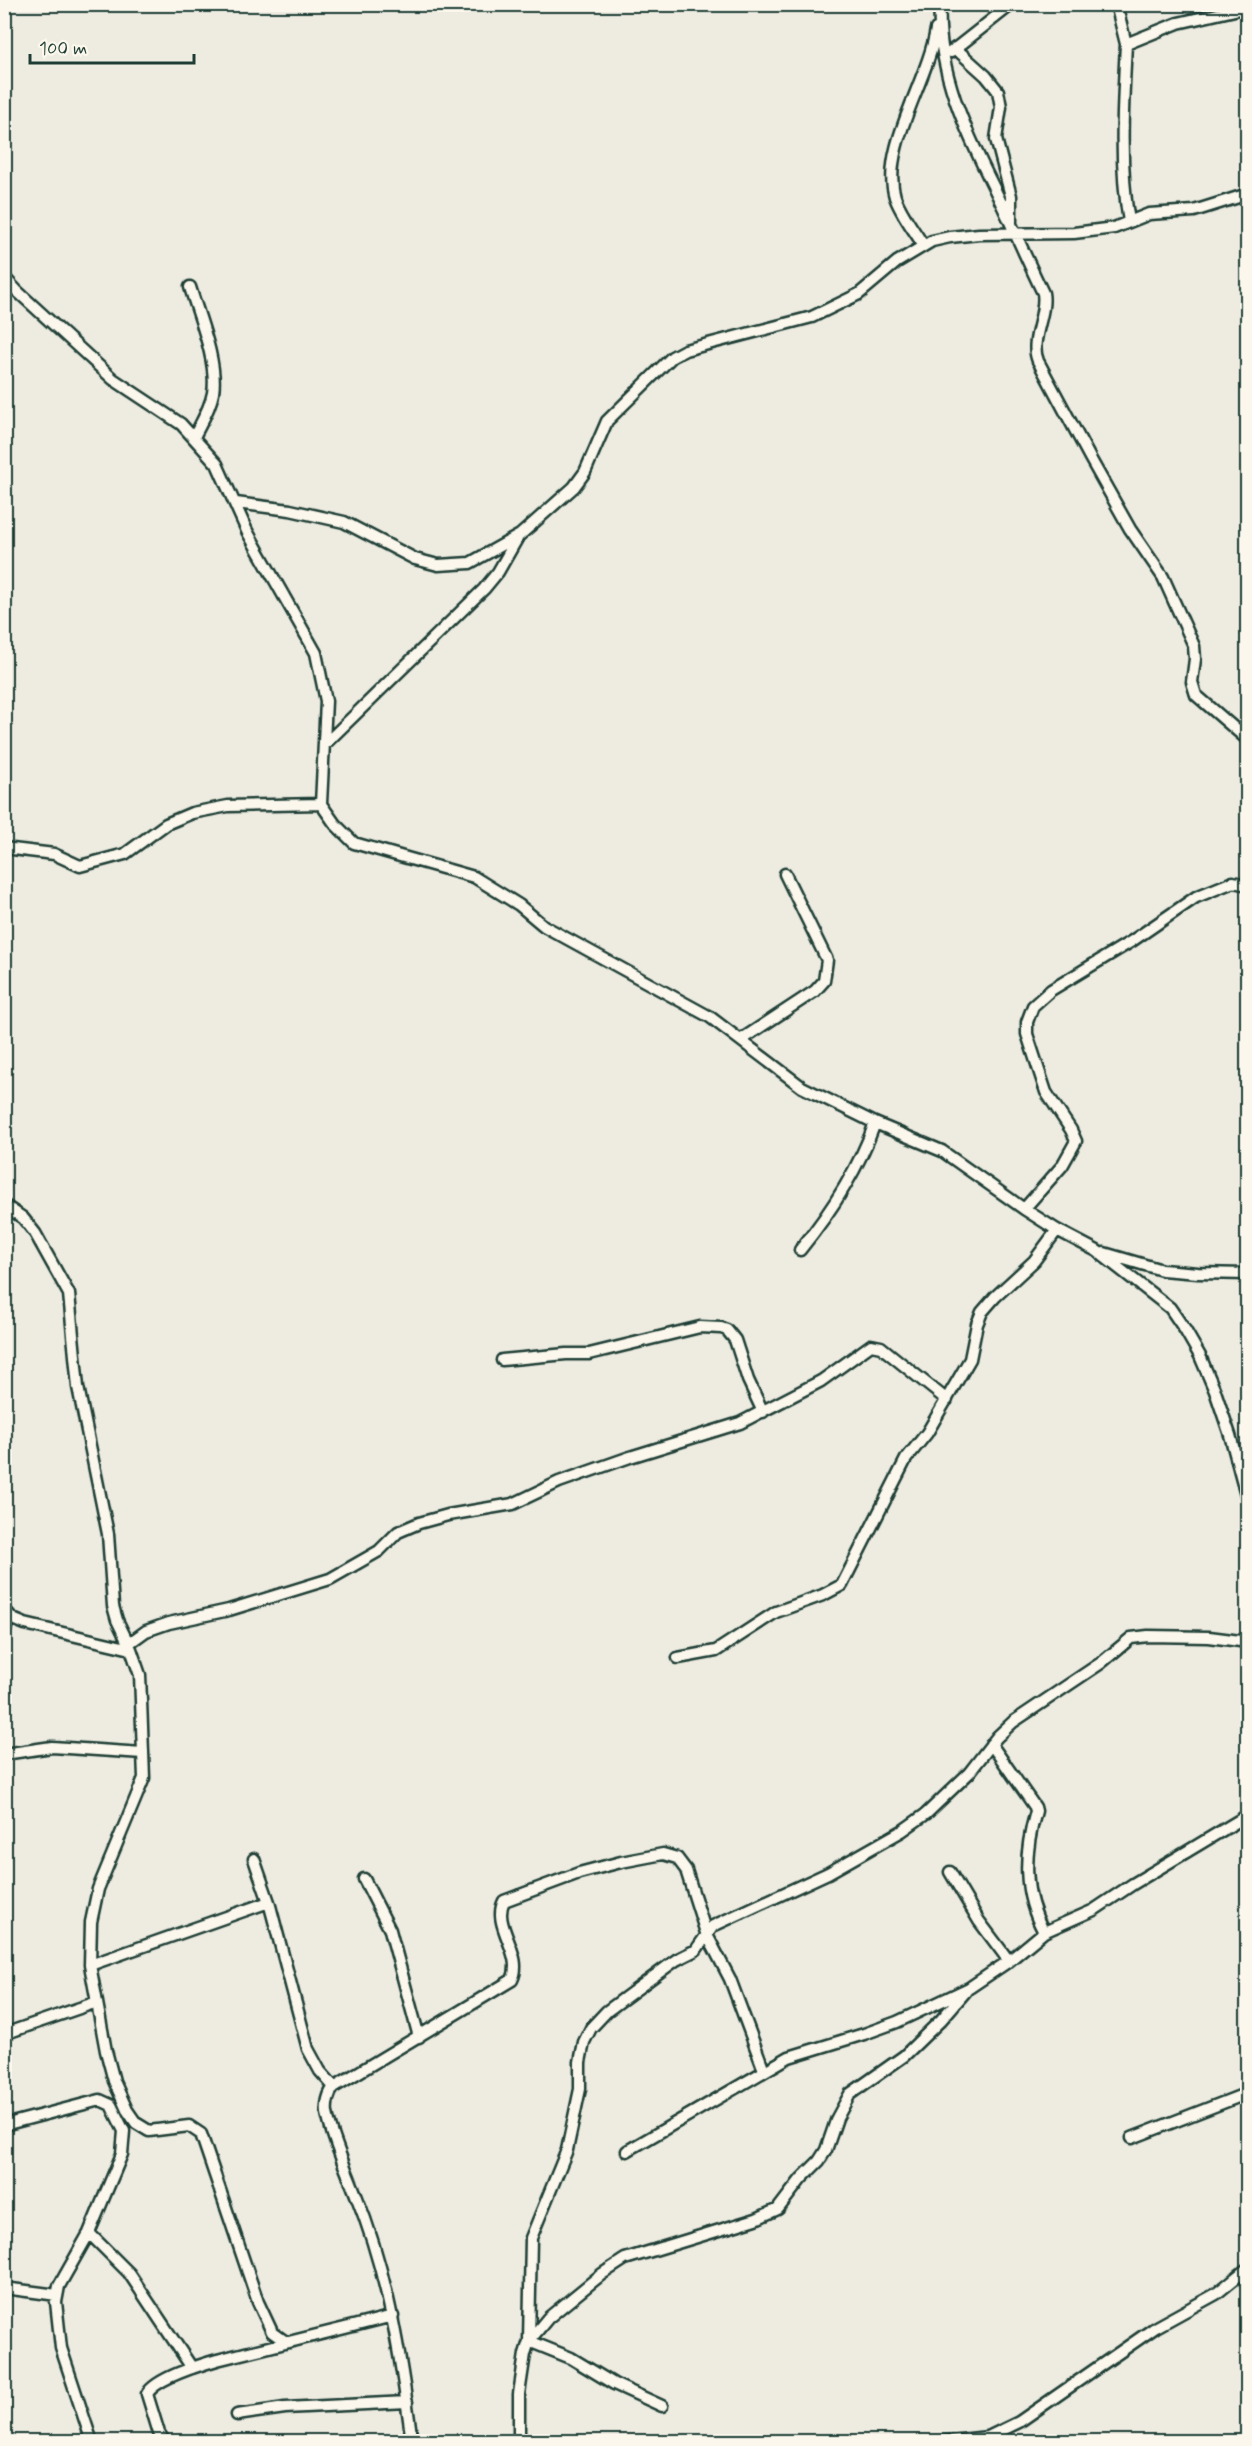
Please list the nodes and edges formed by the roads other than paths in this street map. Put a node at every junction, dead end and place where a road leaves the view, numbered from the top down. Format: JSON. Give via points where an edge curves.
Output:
{"nodes":[{"id":1,"x":940,"y":4,"type":"edge"},
{"id":2,"x":1012,"y":4,"type":"edge"},
{"id":3,"x":1116,"y":4,"type":"edge"},
{"id":4,"x":1248,"y":7,"type":"edge"},
{"id":5,"x":939,"y":20,"type":"junction"},
{"id":6,"x":1126,"y":44,"type":"junction"},
{"id":7,"x":955,"y":48,"type":"junction"},
{"id":8,"x":944,"y":58,"type":"junction"},
{"id":9,"x":1248,"y":194,"type":"edge"},
{"id":10,"x":1129,"y":222,"type":"junction"},
{"id":11,"x":1013,"y":229,"type":"junction"},
{"id":12,"x":923,"y":245,"type":"junction"},
{"id":13,"x":4,"y":277,"type":"edge"},
{"id":14,"x":189,"y":287,"type":"dead end"},
{"id":15,"x":194,"y":436,"type":"junction"},
{"id":16,"x":236,"y":503,"type":"junction"},
{"id":17,"x":520,"y":535,"type":"junction"},
{"id":18,"x":1248,"y":740,"type":"edge"},
{"id":19,"x":325,"y":744,"type":"junction"},
{"id":20,"x":321,"y":804,"type":"junction"},
{"id":21,"x":4,"y":848,"type":"edge"},
{"id":22,"x":785,"y":874,"type":"dead end"},
{"id":23,"x":1248,"y":885,"type":"edge"},
{"id":24,"x":742,"y":1040,"type":"junction"},
{"id":25,"x":875,"y":1123,"type":"junction"},
{"id":26,"x":4,"y":1205,"type":"edge"},
{"id":27,"x":1024,"y":1209,"type":"junction"},
{"id":28,"x":1057,"y":1230,"type":"junction"},
{"id":29,"x":800,"y":1250,"type":"dead end"},
{"id":30,"x":1097,"y":1251,"type":"junction"},
{"id":31,"x":1248,"y":1274,"type":"edge"},
{"id":32,"x":502,"y":1360,"type":"dead end"},
{"id":33,"x":947,"y":1400,"type":"junction"},
{"id":34,"x":763,"y":1412,"type":"junction"},
{"id":35,"x":1247,"y":1499,"type":"edge"},
{"id":36,"x":7,"y":1612,"type":"edge"},
{"id":37,"x":4,"y":1634,"type":"edge"},
{"id":38,"x":1248,"y":1642,"type":"edge"},
{"id":39,"x":129,"y":1646,"type":"junction"},
{"id":40,"x":678,"y":1658,"type":"dead end"},
{"id":41,"x":992,"y":1744,"type":"junction"},
{"id":42,"x":143,"y":1753,"type":"junction"},
{"id":43,"x":4,"y":1754,"type":"edge"},
{"id":44,"x":1248,"y":1815,"type":"edge"},
{"id":45,"x":254,"y":1859,"type":"dead end"},
{"id":46,"x":950,"y":1872,"type":"dead end"},
{"id":47,"x":364,"y":1879,"type":"dead end"},
{"id":48,"x":269,"y":1902,"type":"junction"},
{"id":49,"x":1044,"y":1932,"type":"junction"},
{"id":50,"x":706,"y":1934,"type":"junction"},
{"id":51,"x":1009,"y":1961,"type":"junction"},
{"id":52,"x":90,"y":1965,"type":"junction"},
{"id":53,"x":969,"y":1988,"type":"junction"},
{"id":54,"x":97,"y":2002,"type":"junction"},
{"id":55,"x":4,"y":2034,"type":"edge"},
{"id":56,"x":419,"y":2037,"type":"junction"},
{"id":57,"x":764,"y":2070,"type":"junction"},
{"id":58,"x":334,"y":2087,"type":"junction"},
{"id":59,"x":1248,"y":2093,"type":"edge"},
{"id":60,"x":4,"y":2125,"type":"edge"},
{"id":61,"x":1132,"y":2138,"type":"dead end"},
{"id":62,"x":627,"y":2151,"type":"dead end"},
{"id":63,"x":89,"y":2233,"type":"junction"},
{"id":64,"x":1248,"y":2268,"type":"edge"},
{"id":65,"x":1243,"y":2277,"type":"edge"},
{"id":66,"x":4,"y":2288,"type":"edge"},
{"id":67,"x":57,"y":2295,"type":"junction"},
{"id":68,"x":393,"y":2316,"type":"junction"},
{"id":69,"x":529,"y":2341,"type":"junction"},
{"id":70,"x":286,"y":2342,"type":"junction"},
{"id":71,"x":192,"y":2368,"type":"junction"},
{"id":72,"x":407,"y":2402,"type":"junction"},
{"id":73,"x":662,"y":2406,"type":"dead end"},
{"id":74,"x":237,"y":2415,"type":"dead end"},
{"id":75,"x":92,"y":2442,"type":"edge"},
{"id":76,"x":165,"y":2442,"type":"edge"},
{"id":77,"x":412,"y":2442,"type":"edge"},
{"id":78,"x":519,"y":2442,"type":"edge"},
{"id":79,"x":942,"y":2442,"type":"edge"}],
"edges":[{"from":1,"to":5,"type":"street"},
{"from":2,"to":7,"type":"street"},
{"from":3,"to":6,"type":"street"},
{"from":4,"to":6,"type":"street","via":[[1178,23]]},
{"from":5,"to":8,"type":"street"},
{"from":5,"to":12,"type":"street","via":[[893,167],[894,194]]},
{"from":6,"to":10,"type":"street","via":[[1122,149]]},
{"from":7,"to":8,"type":"street"},
{"from":7,"to":11,"type":"street","via":[[998,91],[1001,107],[996,139],[1011,196]]},
{"from":8,"to":11,"type":"street","via":[[963,122]]},
{"from":9,"to":10,"type":"street","via":[[1194,212],[1149,214]]},
{"from":10,"to":11,"type":"street","via":[[1074,233]]},
{"from":11,"to":12,"type":"street","via":[[950,237]]},
{"from":11,"to":18,"type":"street","via":[[1043,293],[1035,351],[1038,361],[1130,529],[1162,577],[1194,646],[1192,682],[1196,695]]},
{"from":12,"to":17,"type":"street","via":[[859,294],[812,317],[692,348],[672,357],[607,421],[581,480]]},
{"from":13,"to":15,"type":"street","via":[[113,379]]},
{"from":14,"to":15,"type":"street","via":[[213,364],[213,392]]},
{"from":15,"to":16,"type":"street","via":[[217,464]]},
{"from":16,"to":17,"type":"street","via":[[344,522],[416,559],[438,565],[470,563]]},
{"from":16,"to":19,"type":"street","via":[[247,531],[316,653],[326,701]]},
{"from":17,"to":19,"type":"street","via":[[484,589]]},
{"from":19,"to":20,"type":"street"},
{"from":20,"to":21,"type":"street","via":[[228,806],[192,813],[166,824],[125,854],[80,866],[54,854]]},
{"from":20,"to":24,"type":"street","via":[[354,843],[474,877],[519,905],[544,927],[693,1007]]},
{"from":22,"to":24,"type":"street","via":[[825,956],[826,975],[815,991]]},
{"from":23,"to":27,"type":"street","via":[[1233,882],[1196,897],[1051,990],[1034,1006],[1027,1022],[1030,1043],[1050,1100],[1076,1141],[1062,1166]]},
{"from":24,"to":25,"type":"street","via":[[802,1087]]},
{"from":25,"to":27,"type":"street","via":[[942,1151]]},
{"from":25,"to":29,"type":"street","via":[[864,1152],[831,1210]]},
{"from":26,"to":39,"type":"street","via":[[23,1218],[35,1233],[69,1294],[78,1387],[108,1534],[113,1606]]},
{"from":27,"to":28,"type":"street"},
{"from":28,"to":30,"type":"street"},
{"from":28,"to":33,"type":"street","via":[[1034,1261],[982,1312],[972,1355]]},
{"from":30,"to":31,"type":"street","via":[[1162,1270]]},
{"from":30,"to":35,"type":"street","via":[[1170,1308],[1185,1330],[1215,1391]]},
{"from":32,"to":34,"type":"street","via":[[589,1354],[700,1327],[721,1328],[735,1341]]},
{"from":33,"to":34,"type":"street","via":[[881,1347],[873,1345],[821,1381]]},
{"from":33,"to":40,"type":"street","via":[[906,1459],[842,1585],[776,1612],[716,1651]]},
{"from":34,"to":39,"type":"street","via":[[560,1482],[513,1504],[419,1523],[398,1532],[379,1551],[330,1579],[229,1610],[168,1623],[146,1631]]},
{"from":36,"to":37,"type":"street"},
{"from":36,"to":39,"type":"street","via":[[31,1626]]},
{"from":38,"to":41,"type":"street","via":[[1209,1637],[1131,1638],[1013,1722]]},
{"from":39,"to":42,"type":"street","via":[[140,1675]]},
{"from":41,"to":49,"type":"street","via":[[1035,1807],[1027,1884],[1030,1902]]},
{"from":41,"to":50,"type":"street","via":[[945,1798],[902,1831],[797,1889],[718,1923]]},
{"from":42,"to":43,"type":"street","via":[[52,1747]]},
{"from":42,"to":52,"type":"street","via":[[142,1786],[94,1905]]},
{"from":44,"to":49,"type":"street","via":[[1094,1910]]},
{"from":45,"to":48,"type":"street"},
{"from":46,"to":51,"type":"street"},
{"from":47,"to":56,"type":"street","via":[[390,1930]]},
{"from":48,"to":52,"type":"street"},
{"from":48,"to":58,"type":"street","via":[[308,2049]]},
{"from":49,"to":51,"type":"street"},
{"from":50,"to":56,"type":"street","via":[[686,1870],[677,1858],[663,1854],[579,1873],[504,1902],[501,1916],[516,1964],[512,1980]]},
{"from":50,"to":57,"type":"street","via":[[730,1979]]},
{"from":50,"to":69,"type":"street","via":[[696,1950],[676,1960],[607,2011],[584,2042],[580,2089],[567,2150],[531,2238]]},
{"from":51,"to":53,"type":"street"},
{"from":52,"to":54,"type":"street"},
{"from":53,"to":57,"type":"street","via":[[897,2022],[807,2050]]},
{"from":53,"to":69,"type":"street","via":[[904,2056],[850,2094],[823,2156],[778,2209],[616,2264],[564,2304]]},
{"from":54,"to":55,"type":"street"},
{"from":54,"to":70,"type":"street","via":[[114,2081],[136,2123],[149,2131],[186,2126],[201,2134],[258,2302],[269,2328]]},
{"from":56,"to":58,"type":"street"},
{"from":57,"to":62,"type":"street"},
{"from":58,"to":68,"type":"street","via":[[327,2113],[368,2224]]},
{"from":59,"to":61,"type":"street"},
{"from":60,"to":63,"type":"street","via":[[94,2101],[111,2105],[124,2131],[124,2147]]},
{"from":63,"to":67,"type":"street"},
{"from":63,"to":71,"type":"street","via":[[129,2273]]},
{"from":64,"to":65,"type":"street"},
{"from":65,"to":79,"type":"street","via":[[1156,2326],[1019,2422],[988,2437]]},
{"from":66,"to":67,"type":"street"},
{"from":67,"to":75,"type":"street","via":[[61,2348]]},
{"from":68,"to":70,"type":"street"},
{"from":68,"to":72,"type":"street"},
{"from":69,"to":73,"type":"street","via":[[571,2358]]},
{"from":69,"to":78,"type":"street","via":[[520,2386]]},
{"from":70,"to":71,"type":"street"},
{"from":71,"to":76,"type":"street","via":[[148,2392]]},
{"from":72,"to":74,"type":"street","via":[[285,2408]]},
{"from":72,"to":77,"type":"street"}]}
